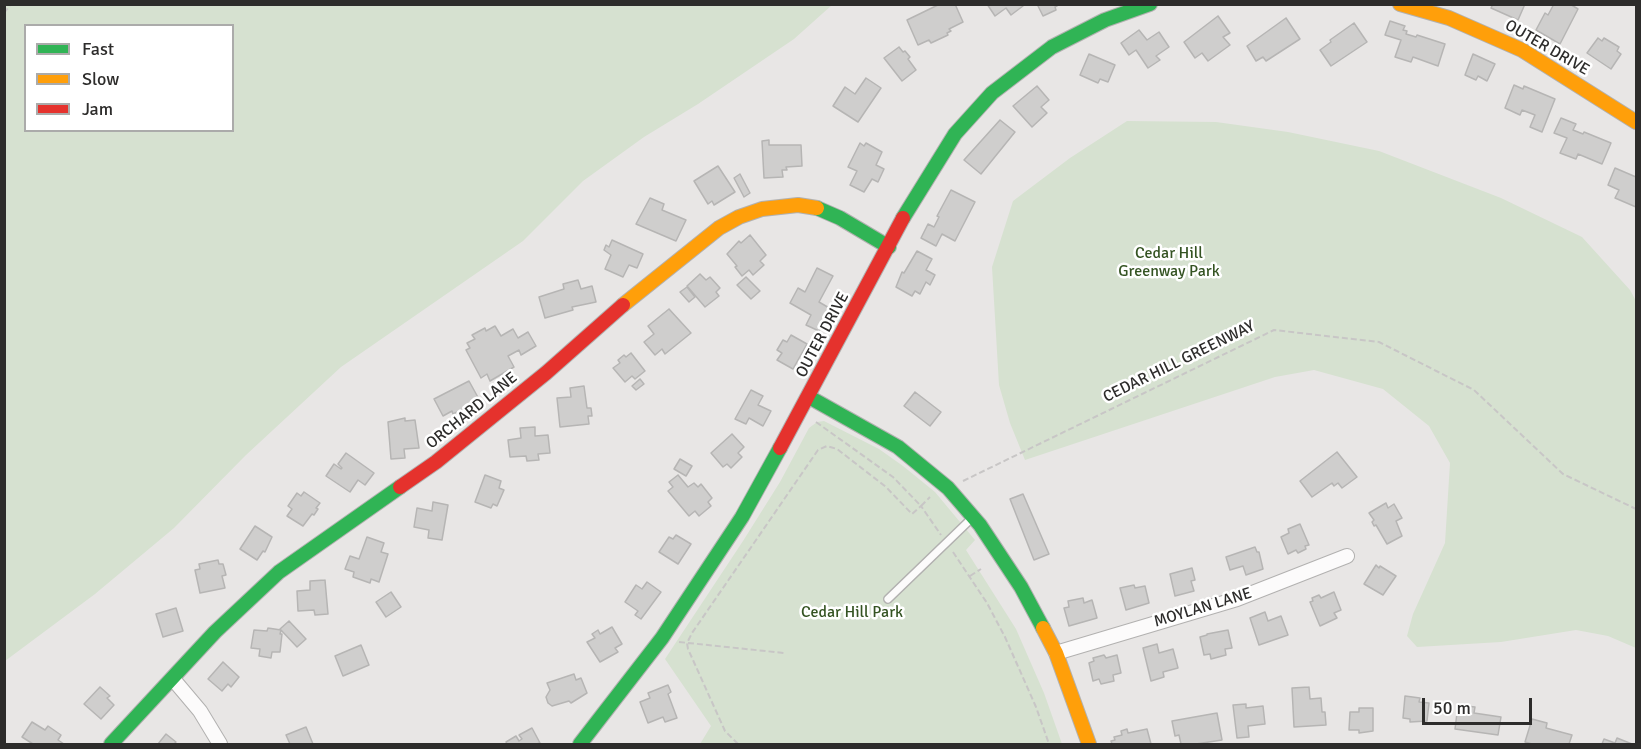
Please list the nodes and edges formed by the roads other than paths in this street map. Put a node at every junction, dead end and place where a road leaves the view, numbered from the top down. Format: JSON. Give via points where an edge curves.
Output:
{"nodes":[{"id":1,"x":1150,"y":4,"type":"edge"},
{"id":2,"x":1400,"y":4,"type":"edge"},
{"id":3,"x":1636,"y":122,"type":"edge"},
{"id":4,"x":889,"y":247,"type":"junction"},
{"id":5,"x":809,"y":397,"type":"junction"},
{"id":6,"x":973,"y":517,"type":"junction"},
{"id":7,"x":1347,"y":556,"type":"dead end"},
{"id":8,"x":888,"y":599,"type":"dead end"},
{"id":9,"x":1056,"y":653,"type":"junction"},
{"id":10,"x":173,"y":679,"type":"junction"},
{"id":11,"x":111,"y":744,"type":"edge"},
{"id":12,"x":220,"y":744,"type":"edge"},
{"id":13,"x":580,"y":744,"type":"edge"},
{"id":14,"x":1089,"y":744,"type":"edge"}],
"edges":[{"from":1,"to":4,"type":"street","name":"OUTER DRIVE","via":[[1061,41],[992,93],[955,134],[934,165]]},
{"from":2,"to":3,"type":"street","name":"OUTER DRIVE","via":[[1449,18],[1522,50]]},
{"from":4,"to":5,"type":"street","name":"OUTER DRIVE"},
{"from":4,"to":10,"type":"street","name":"ORCHARD LANE","via":[[819,208],[798,205],[762,209],[719,228],[436,462],[279,572],[215,632]]},
{"from":5,"to":6,"type":"street","via":[[898,447],[945,486]]},
{"from":5,"to":13,"type":"street","name":"OUTER DRIVE","via":[[742,518],[665,634]]},
{"from":6,"to":8,"type":"lane"},
{"from":6,"to":9,"type":"street","via":[[1021,587]]},
{"from":7,"to":9,"type":"street","name":"MOYLAN LANE","via":[[1237,600]]},
{"from":9,"to":14,"type":"street"},
{"from":10,"to":11,"type":"street","name":"ORCHARD LANE"},
{"from":10,"to":12,"type":"street","via":[[200,711]]}]}
